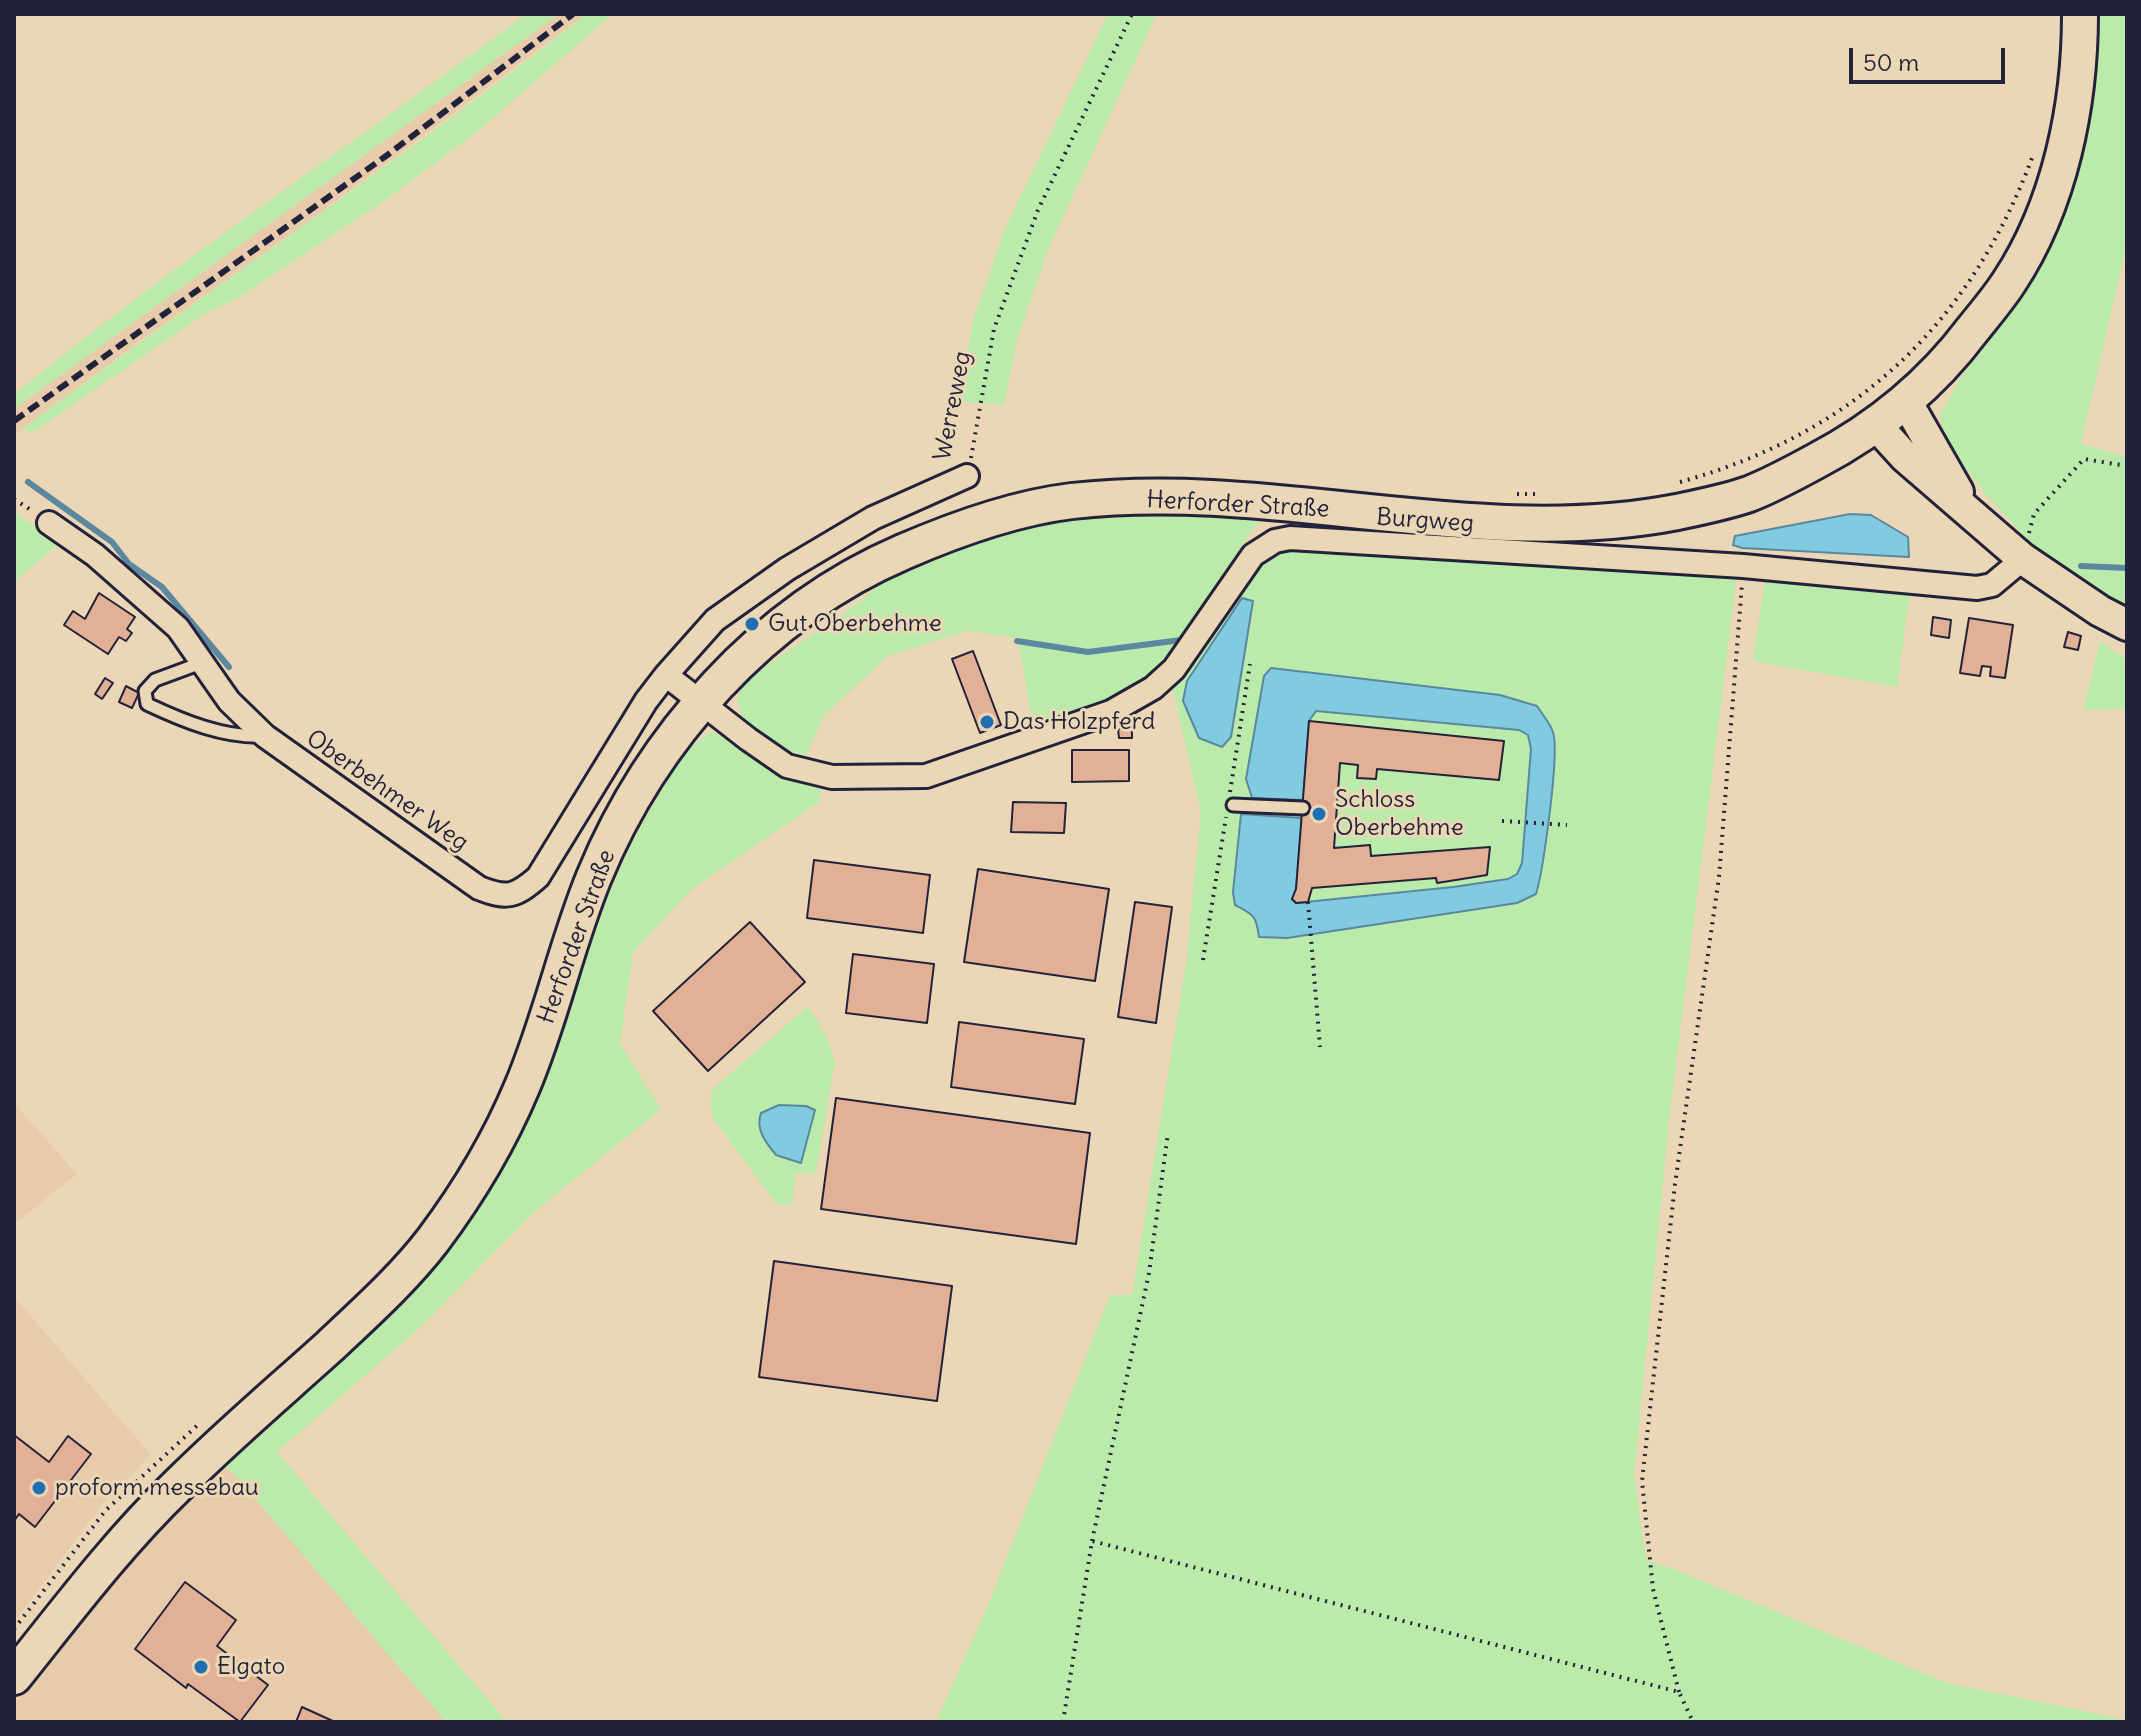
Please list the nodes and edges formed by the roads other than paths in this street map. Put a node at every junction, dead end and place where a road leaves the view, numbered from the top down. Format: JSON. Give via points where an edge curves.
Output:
{"nodes":[{"id":1,"x":2080,"y":14,"type":"edge"},
{"id":2,"x":1906,"y":401,"type":"junction"},
{"id":3,"x":1875,"y":424,"type":"junction"},
{"id":4,"x":967,"y":476,"type":"road end"},
{"id":5,"x":1972,"y":514,"type":"junction"},
{"id":6,"x":49,"y":523,"type":"dead end"},
{"id":7,"x":2017,"y":565,"type":"junction"},
{"id":8,"x":2127,"y":625,"type":"edge"},
{"id":9,"x":201,"y":663,"type":"junction"},
{"id":10,"x":666,"y":675,"type":"junction"},
{"id":11,"x":702,"y":702,"type":"junction"},
{"id":12,"x":265,"y":736,"type":"junction"},
{"id":13,"x":1233,"y":805,"type":"dead end"},
{"id":14,"x":1303,"y":808,"type":"dead end"},
{"id":15,"x":14,"y":1677,"type":"edge"}],
"edges":[{"from":1,"to":2,"type":"main road","name":"Herforder Straße","via":[[2080,49],[2063,156],[2038,229],[1983,317]]},
{"from":2,"to":3,"type":"main road","name":"Herforder Straße"},
{"from":2,"to":5,"type":"main road"},
{"from":3,"to":5,"type":"main road"},
{"from":3,"to":11,"type":"main road","name":"Herforder Straße","via":[[1749,494],[1634,519],[1532,524],[1191,498],[1072,501],[1015,512],[894,555],[860,574],[768,638]]},
{"from":4,"to":10,"type":"street","name":"Werreweg","via":[[873,518],[787,569],[715,620]]},
{"from":5,"to":7,"type":"main road"},
{"from":6,"to":9,"type":"street","name":"Oberbehmer Weg","via":[[95,555],[178,628]]},
{"from":7,"to":8,"type":"main road"},
{"from":7,"to":11,"type":"street","name":"Burgweg","via":[[1992,585],[1977,588],[1743,566],[1290,538],[1253,555],[1174,669],[1153,688],[1111,712],[926,776],[832,777],[787,766]]},
{"from":9,"to":12,"type":"street","name":"Oberbehmer Weg"},
{"from":9,"to":12,"type":"lane","via":[[155,680],[145,691],[147,704],[242,737]]},
{"from":10,"to":11,"type":"street"},
{"from":10,"to":12,"type":"street","name":"Oberbehmer Weg","via":[[538,877],[520,893],[501,896],[479,888]]},
{"from":11,"to":15,"type":"main road","name":"Herforder Straße","via":[[661,753],[619,824],[593,879],[523,1085],[497,1143],[430,1244],[394,1286],[175,1488]]},
{"from":13,"to":14,"type":"lane"}]}
